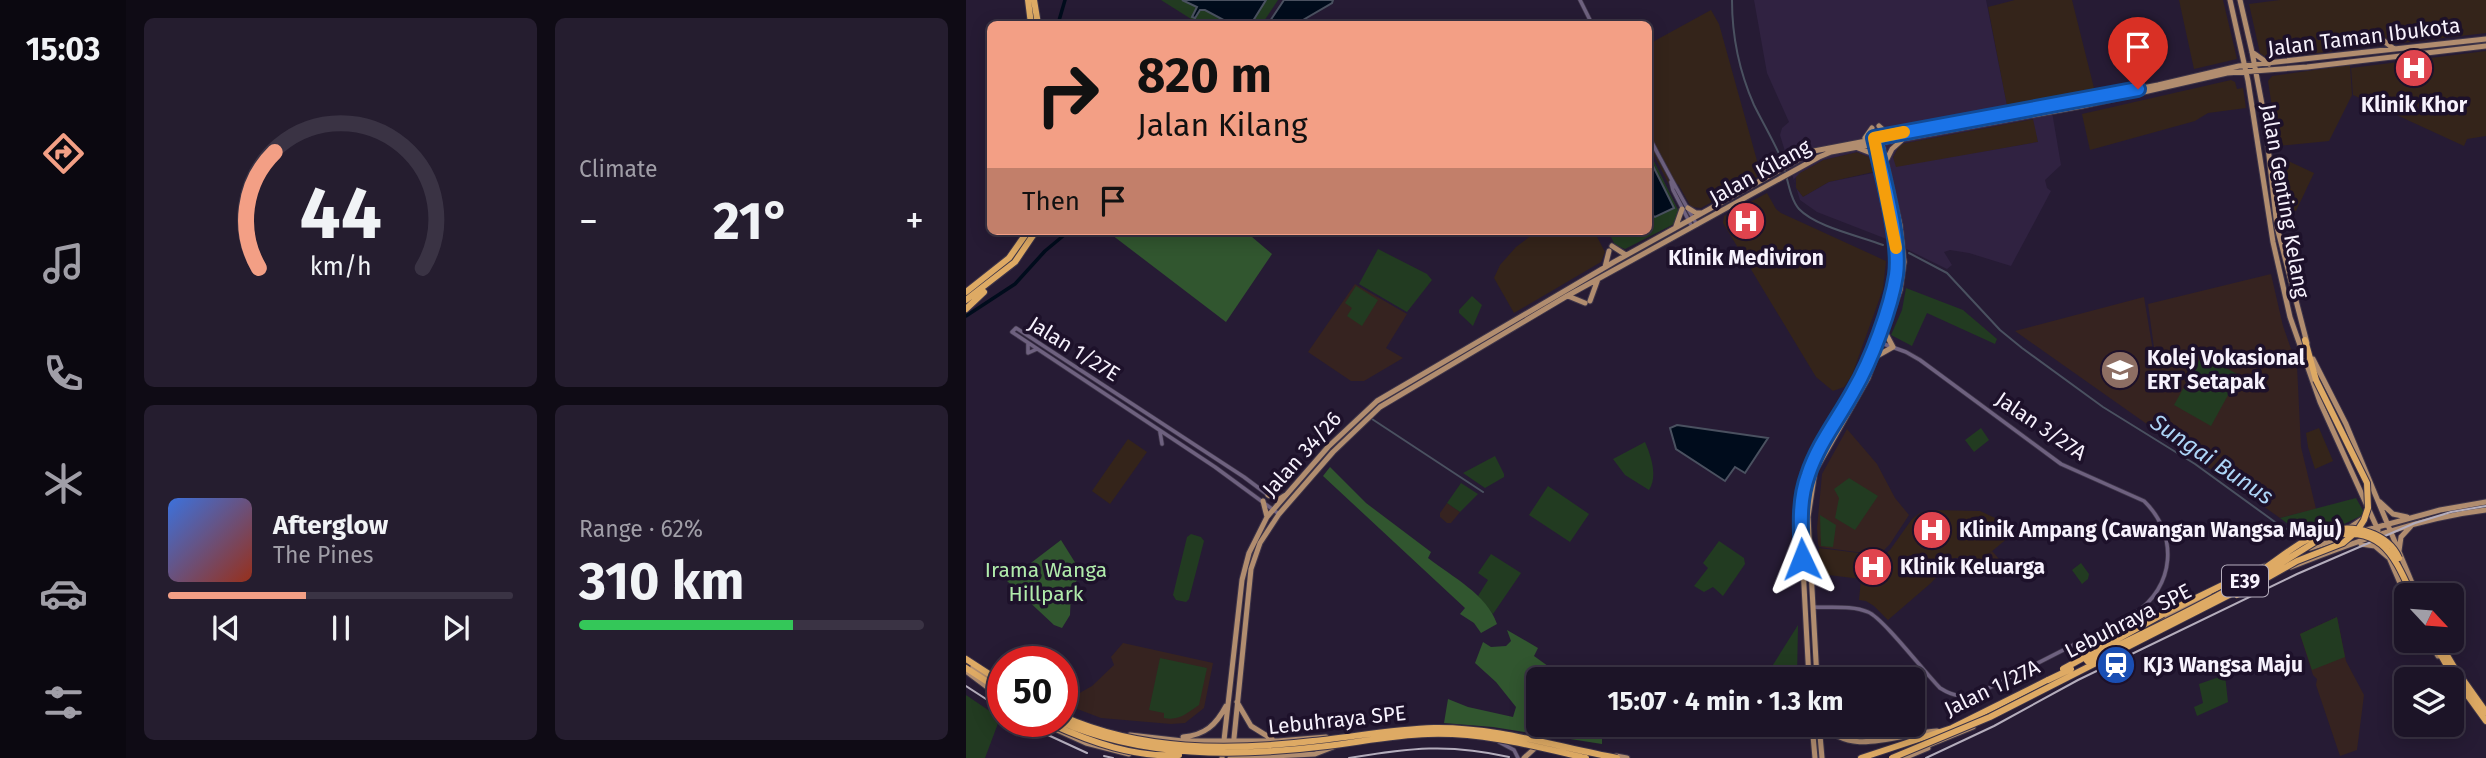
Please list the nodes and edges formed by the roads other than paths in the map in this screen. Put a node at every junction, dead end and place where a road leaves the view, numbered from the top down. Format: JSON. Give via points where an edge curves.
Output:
{"nodes":[{"id":1,"x":1580,"y":0,"type":"edge"},
{"id":2,"x":2230,"y":0,"type":"edge"},
{"id":3,"x":2240,"y":0,"type":"edge"},
{"id":4,"x":1031,"y":2,"type":"edge"},
{"id":5,"x":1031,"y":21,"type":"edge"},
{"id":6,"x":1037,"y":21,"type":"edge"},
{"id":7,"x":1590,"y":21,"type":"edge"},
{"id":8,"x":2486,"y":39,"type":"edge"},
{"id":9,"x":2384,"y":41,"type":"dead end"},
{"id":10,"x":2486,"y":46,"type":"edge"},
{"id":11,"x":2394,"y":49,"type":"junction"},
{"id":12,"x":2252,"y":52,"type":"junction"},
{"id":13,"x":2243,"y":55,"type":"junction"},
{"id":14,"x":2270,"y":68,"type":"junction"},
{"id":15,"x":2246,"y":69,"type":"junction"},
{"id":16,"x":2256,"y":69,"type":"junction"},
{"id":17,"x":2234,"y":70,"type":"junction"},
{"id":18,"x":2249,"y":87,"type":"junction"},
{"id":19,"x":2260,"y":91,"type":"junction"},
{"id":20,"x":1889,"y":135,"type":"junction"},
{"id":21,"x":1905,"y":139,"type":"junction"},
{"id":22,"x":1863,"y":140,"type":"junction"},
{"id":23,"x":1878,"y":140,"type":"junction"},
{"id":24,"x":1652,"y":143,"type":"edge"},
{"id":25,"x":1857,"y":147,"type":"junction"},
{"id":26,"x":1883,"y":163,"type":"junction"},
{"id":27,"x":1794,"y":167,"type":"junction"},
{"id":28,"x":1781,"y":175,"type":"junction"},
{"id":29,"x":1685,"y":208,"type":"junction"},
{"id":30,"x":1705,"y":212,"type":"junction"},
{"id":31,"x":1691,"y":220,"type":"junction"},
{"id":32,"x":1695,"y":226,"type":"junction"},
{"id":33,"x":1674,"y":229,"type":"junction"},
{"id":34,"x":1026,"y":235,"type":"edge"},
{"id":35,"x":1033,"y":235,"type":"edge"},
{"id":36,"x":1017,"y":255,"type":"junction"},
{"id":37,"x":1626,"y":255,"type":"junction"},
{"id":38,"x":1605,"y":267,"type":"junction"},
{"id":39,"x":1598,"y":279,"type":"junction"},
{"id":40,"x":1578,"y":287,"type":"junction"},
{"id":41,"x":966,"y":292,"type":"edge"},
{"id":42,"x":1567,"y":296,"type":"junction"},
{"id":43,"x":966,"y":300,"type":"edge"},
{"id":44,"x":966,"y":309,"type":"edge"},
{"id":45,"x":1885,"y":332,"type":"junction"},
{"id":46,"x":2305,"y":340,"type":"junction"},
{"id":47,"x":1027,"y":343,"type":"junction"},
{"id":48,"x":1879,"y":343,"type":"junction"},
{"id":49,"x":1892,"y":347,"type":"junction"},
{"id":50,"x":1037,"y":349,"type":"junction"},
{"id":51,"x":1877,"y":357,"type":"junction"},
{"id":52,"x":2346,"y":424,"type":"junction"},
{"id":53,"x":1158,"y":429,"type":"junction"},
{"id":54,"x":2333,"y":430,"type":"junction"},
{"id":55,"x":1175,"y":441,"type":"junction"},
{"id":56,"x":1287,"y":494,"type":"junction"},
{"id":57,"x":1268,"y":495,"type":"junction"},
{"id":58,"x":2377,"y":500,"type":"junction"},
{"id":59,"x":1263,"y":501,"type":"junction"},
{"id":60,"x":2486,"y":502,"type":"edge"},
{"id":61,"x":1278,"y":509,"type":"junction"},
{"id":62,"x":2370,"y":510,"type":"junction"},
{"id":63,"x":2486,"y":510,"type":"edge"},
{"id":64,"x":1267,"y":517,"type":"junction"},
{"id":65,"x":2415,"y":520,"type":"junction"},
{"id":66,"x":2387,"y":524,"type":"junction"},
{"id":67,"x":2377,"y":527,"type":"junction"},
{"id":68,"x":2364,"y":531,"type":"junction"},
{"id":69,"x":2390,"y":532,"type":"junction"},
{"id":70,"x":2380,"y":536,"type":"junction"},
{"id":71,"x":2333,"y":540,"type":"junction"},
{"id":72,"x":2368,"y":540,"type":"junction"},
{"id":73,"x":2350,"y":546,"type":"junction"},
{"id":74,"x":2399,"y":555,"type":"junction"},
{"id":75,"x":2390,"y":559,"type":"junction"},
{"id":76,"x":2233,"y":580,"type":"junction"},
{"id":77,"x":2400,"y":583,"type":"edge"},
{"id":78,"x":2409,"y":583,"type":"edge"},
{"id":79,"x":2410,"y":583,"type":"edge"},
{"id":80,"x":2410,"y":583,"type":"edge"},
{"id":81,"x":1805,"y":607,"type":"junction"},
{"id":82,"x":1814,"y":607,"type":"junction"},
{"id":83,"x":2192,"y":613,"type":"junction"},
{"id":84,"x":2106,"y":629,"type":"junction"},
{"id":85,"x":2123,"y":640,"type":"junction"},
{"id":86,"x":2105,"y":649,"type":"junction"},
{"id":87,"x":2438,"y":653,"type":"edge"},
{"id":88,"x":2448,"y":653,"type":"edge"},
{"id":89,"x":966,"y":659,"type":"edge"},
{"id":90,"x":1808,"y":667,"type":"edge"},
{"id":91,"x":1816,"y":667,"type":"edge"},
{"id":92,"x":966,"y":669,"type":"edge"},
{"id":93,"x":987,"y":674,"type":"edge"},
{"id":94,"x":987,"y":674,"type":"edge"},
{"id":95,"x":2048,"y":680,"type":"junction"},
{"id":96,"x":987,"y":684,"type":"edge"},
{"id":97,"x":1237,"y":701,"type":"junction"},
{"id":98,"x":1227,"y":704,"type":"junction"},
{"id":99,"x":2486,"y":711,"type":"edge"},
{"id":100,"x":1078,"y":721,"type":"edge"},
{"id":101,"x":1078,"y":722,"type":"edge"},
{"id":102,"x":2486,"y":723,"type":"edge"},
{"id":103,"x":1937,"y":731,"type":"junction"},
{"id":104,"x":1078,"y":732,"type":"edge"},
{"id":105,"x":1925,"y":732,"type":"edge"},
{"id":106,"x":1120,"y":733,"type":"junction"},
{"id":107,"x":1078,"y":736,"type":"edge"},
{"id":108,"x":1522,"y":736,"type":"junction"},
{"id":109,"x":1073,"y":737,"type":"edge"},
{"id":110,"x":1812,"y":737,"type":"edge"},
{"id":111,"x":1820,"y":737,"type":"edge"},
{"id":112,"x":1835,"y":737,"type":"edge"},
{"id":113,"x":1904,"y":737,"type":"edge"},
{"id":114,"x":1169,"y":738,"type":"junction"},
{"id":115,"x":1494,"y":740,"type":"junction"},
{"id":116,"x":1224,"y":741,"type":"junction"},
{"id":117,"x":1233,"y":741,"type":"junction"},
{"id":118,"x":1278,"y":741,"type":"junction"},
{"id":119,"x":1159,"y":742,"type":"dead end"},
{"id":120,"x":1941,"y":742,"type":"junction"},
{"id":121,"x":1522,"y":746,"type":"junction"},
{"id":122,"x":1534,"y":748,"type":"junction"},
{"id":123,"x":1157,"y":751,"type":"dead end"},
{"id":124,"x":1221,"y":755,"type":"edge"},
{"id":125,"x":1813,"y":756,"type":"edge"},
{"id":126,"x":1267,"y":757,"type":"edge"},
{"id":127,"x":1154,"y":758,"type":"edge"},
{"id":128,"x":1231,"y":758,"type":"edge"},
{"id":129,"x":1518,"y":758,"type":"edge"},
{"id":130,"x":1524,"y":758,"type":"edge"},
{"id":131,"x":1579,"y":758,"type":"edge"},
{"id":132,"x":1586,"y":758,"type":"edge"},
{"id":133,"x":1617,"y":758,"type":"edge"},
{"id":134,"x":1627,"y":758,"type":"edge"},
{"id":135,"x":1822,"y":758,"type":"edge"},
{"id":136,"x":1859,"y":758,"type":"edge"},
{"id":137,"x":1891,"y":758,"type":"edge"},
{"id":138,"x":1904,"y":758,"type":"edge"}],
"edges":[{"from":1,"to":7,"type":"street"},
{"from":2,"to":13,"type":"main road","name":"Jalan Genting Kelang"},
{"from":3,"to":12,"type":"main road","name":"Jalan Genting Kelang"},
{"from":4,"to":5,"type":"highway"},
{"from":4,"to":6,"type":"highway"},
{"from":8,"to":11,"type":"main road","name":"Jalan Taman Ibukota"},
{"from":9,"to":11,"type":"main road"},
{"from":10,"to":14,"type":"main road","name":"Jalan Taman Ibukota"},
{"from":11,"to":14,"type":"main road","name":"Jalan Taman Ibukota"},
{"from":12,"to":14,"type":"main road"},
{"from":12,"to":16,"type":"main road","name":"Jalan Genting Kelang"},
{"from":13,"to":15,"type":"main road","name":"Jalan Genting Kelang"},
{"from":13,"to":17,"type":"main road"},
{"from":14,"to":16,"type":"main road","name":"Jalan Taman Ibukota"},
{"from":14,"to":19,"type":"main road"},
{"from":15,"to":16,"type":"main road","name":"Jalan Kilang"},
{"from":15,"to":17,"type":"main road","name":"Jalan Kilang"},
{"from":15,"to":18,"type":"main road","name":"Jalan Genting Kelang"},
{"from":16,"to":19,"type":"main road","name":"Jalan Genting Kelang"},
{"from":17,"to":18,"type":"main road"},
{"from":17,"to":20,"type":"main road","name":"Jalan Kilang"},
{"from":17,"to":21,"type":"main road","name":"Jalan Kilang","via":[[2082,106]]},
{"from":18,"to":54,"type":"main road","name":"Jalan Genting Kelang","via":[[2273,242],[2290,317]]},
{"from":19,"to":46,"type":"main road","name":"Jalan Genting Kelang","via":[[2277,227]]},
{"from":20,"to":22,"type":"main road","via":[[1875,127]]},
{"from":20,"to":23,"type":"main road","name":"Jalan Kilang"},
{"from":21,"to":23,"type":"main road","name":"Jalan Kilang"},
{"from":21,"to":26,"type":"main road"},
{"from":22,"to":23,"type":"main road","name":"Jalan Kilang"},
{"from":22,"to":27,"type":"main road","name":"Jalan Kilang","via":[[1821,149]]},
{"from":23,"to":25,"type":"main road","name":"Jalan Kilang"},
{"from":23,"to":26,"type":"main road"},
{"from":24,"to":29,"type":"street"},
{"from":25,"to":26,"type":"main road"},
{"from":25,"to":27,"type":"main road","name":"Jalan Kilang"},
{"from":26,"to":45,"type":"main road","via":[[1900,225],[1904,262]]},
{"from":26,"to":48,"type":"main road","via":[[1897,266]]},
{"from":27,"to":28,"type":"main road","name":"Jalan Kilang"},
{"from":28,"to":30,"type":"main road","name":"Jalan Kilang"},
{"from":28,"to":32,"type":"main road","name":"Jalan Kilang"},
{"from":29,"to":30,"type":"main road"},
{"from":29,"to":31,"type":"street"},
{"from":29,"to":33,"type":"main road"},
{"from":30,"to":31,"type":"main road","name":"Jalan Kilang"},
{"from":31,"to":32,"type":"street"},
{"from":31,"to":33,"type":"main road","name":"Jalan Kilang"},
{"from":32,"to":39,"type":"main road","name":"Jalan Kilang"},
{"from":33,"to":37,"type":"main road","name":"Jalan Kilang"},
{"from":34,"to":36,"type":"highway"},
{"from":35,"to":36,"type":"highway"},
{"from":36,"to":41,"type":"highway"},
{"from":36,"to":43,"type":"highway"},
{"from":36,"to":44,"type":"highway","via":[[1001,278]]},
{"from":37,"to":38,"type":"main road","name":"Jalan Kilang"},
{"from":37,"to":38,"type":"main road","via":[[1610,248]]},
{"from":38,"to":40,"type":"main road","name":"Jalan Kilang"},
{"from":39,"to":40,"type":"main road","name":"Jalan Kilang"},
{"from":39,"to":42,"type":"main road","via":[[1587,302]]},
{"from":40,"to":42,"type":"main road","name":"Jalan 34/26"},
{"from":40,"to":56,"type":"main road","name":"Jalan 34/26","via":[[1377,401]]},
{"from":42,"to":61,"type":"main road","name":"Jalan 34/26","via":[[1380,408]]},
{"from":45,"to":48,"type":"main road"},
{"from":45,"to":49,"type":"main road"},
{"from":46,"to":52,"type":"main road","name":"Jalan Genting Kelang"},
{"from":46,"to":83,"type":"highway","number":"E39","bridge":true,"via":[[2316,380],[2367,483],[2364,520],[2343,543]]},
{"from":47,"to":50,"type":"street","name":"Jalan 1/27E"},
{"from":47,"to":50,"type":"street","via":[[1028,352]]},
{"from":47,"to":57,"type":"street","name":"Jalan 1/27E","via":[[1012,332],[1016,328]]},
{"from":48,"to":49,"type":"street","name":"Jalan 3/27A"},
{"from":48,"to":51,"type":"main road"},
{"from":48,"to":81,"type":"main road","via":[[1805,484],[1800,511]]},
{"from":49,"to":51,"type":"main road"},
{"from":49,"to":84,"type":"street","name":"Jalan 3/27A","via":[[1920,360],[2062,464],[2136,496],[2155,512],[2168,551],[2160,589],[2146,606]]},
{"from":50,"to":53,"type":"street","name":"Jalan 1/27E"},
{"from":51,"to":82,"type":"main road","via":[[1815,471],[1808,517]]},
{"from":52,"to":54,"type":"main road","via":[[2342,434]]},
{"from":52,"to":58,"type":"main road","name":"Jalan Genting Kelang"},
{"from":53,"to":55,"type":"street","name":"Jalan 1/27E"},
{"from":53,"to":55,"type":"street","via":[[1162,444]]},
{"from":54,"to":62,"type":"main road","name":"Jalan Genting Kelang"},
{"from":55,"to":59,"type":"street","name":"Jalan 1/27E"},
{"from":56,"to":57,"type":"main road","via":[[1278,499]]},
{"from":56,"to":61,"type":"main road","name":"Jalan 34/26"},
{"from":57,"to":61,"type":"street"},
{"from":58,"to":65,"type":"main road","via":[[2393,514]]},
{"from":58,"to":66,"type":"main road","name":"Jalan Genting Kelang"},
{"from":59,"to":61,"type":"street","name":"Jalan 1/27E"},
{"from":59,"to":64,"type":"main road"},
{"from":60,"to":65,"type":"main road"},
{"from":61,"to":64,"type":"main road","name":"Jalan 34/26"},
{"from":61,"to":97,"type":"main road","name":"Jalan 34/26","via":[[1251,569]]},
{"from":62,"to":67,"type":"main road","name":"Jalan Genting Kelang"},
{"from":62,"to":71,"type":"main road"},
{"from":63,"to":65,"type":"main road"},
{"from":64,"to":98,"type":"main road","name":"Jalan 34/26","via":[[1247,559]]},
{"from":65,"to":66,"type":"main road","name":"Jalan 1/27A"},
{"from":65,"to":69,"type":"main road","name":"Jalan 1/27A"},
{"from":65,"to":74,"type":"main road","via":[[2401,537]]},
{"from":66,"to":67,"type":"main road","name":"Jalan 1/27A"},
{"from":66,"to":69,"type":"main road","name":"Jalan Genting Kelang"},
{"from":67,"to":68,"type":"main road","name":"Jalan 1/27A"},
{"from":67,"to":70,"type":"main road","name":"Jalan Genting Kelang"},
{"from":68,"to":71,"type":"main road","name":"Jalan 1/27A"},
{"from":68,"to":72,"type":"main road","via":[[2370,534]]},
{"from":69,"to":70,"type":"main road","name":"Jalan 1/27A"},
{"from":69,"to":74,"type":"main road","name":"Jalan Genting Kelang"},
{"from":70,"to":72,"type":"main road","name":"Jalan 1/27A"},
{"from":70,"to":75,"type":"main road","name":"Jalan Genting Kelang"},
{"from":71,"to":76,"type":"main road","name":"Jalan 1/27A"},
{"from":72,"to":73,"type":"main road","name":"Jalan 1/27A"},
{"from":73,"to":75,"type":"main road","via":[[2371,544]]},
{"from":73,"to":120,"type":"main road","name":"Jalan 1/27A","via":[[2254,584]]},
{"from":74,"to":79,"type":"main road","name":"Jalan Genting Kelang"},
{"from":75,"to":77,"type":"main road","name":"Jalan Genting Kelang"},
{"from":76,"to":85,"type":"main road","name":"Jalan 1/27A"},
{"from":76,"to":95,"type":"highway","bridge":true,"via":[[2083,657]]},
{"from":78,"to":83,"type":"highway","name":"Lebuhraya SPE","number":"E39","bridge":true,"via":[[2382,544],[2366,536],[2336,534],[2308,544],[2263,575]]},
{"from":80,"to":95,"type":"highway","name":"Lebuhraya SPE","number":"E39","bridge":true,"via":[[2387,542],[2357,529],[2331,530],[2305,540],[2219,595]]},
{"from":81,"to":82,"type":"street","name":"Jalan 3/27A"},
{"from":81,"to":90,"type":"main road"},
{"from":82,"to":84,"type":"street","name":"Jalan 3/27A","via":[[1869,612],[1940,688],[1959,696],[1976,695]]},
{"from":82,"to":91,"type":"main road"},
{"from":83,"to":137,"type":"highway","name":"Lebuhraya SPE","number":"E39","bridge":true,"via":[[1990,717]]},
{"from":84,"to":85,"type":"main road"},
{"from":84,"to":86,"type":"main road","via":[[2109,642]]},
{"from":85,"to":86,"type":"main road","name":"Jalan 1/27A"},
{"from":86,"to":103,"type":"main road","name":"Jalan 1/27A"},
{"from":87,"to":102,"type":"highway"},
{"from":88,"to":99,"type":"highway"},
{"from":89,"to":93,"type":"highway"},
{"from":89,"to":94,"type":"main road"},
{"from":92,"to":96,"type":"highway"},
{"from":95,"to":136,"type":"highway","name":"Lebuhraya SPE","number":"E39","via":[[1952,727]]},
{"from":97,"to":117,"type":"main road","name":"Jalan 34/26"},
{"from":97,"to":118,"type":"main road","via":[[1251,726]]},
{"from":98,"to":114,"type":"main road","via":[[1214,724],[1200,734]]},
{"from":98,"to":116,"type":"main road","name":"Jalan 34/26"},
{"from":100,"to":106,"type":"main road"},
{"from":101,"to":133,"type":"highway","name":"Lebuhraya SPE","bridge":true,"via":[[1171,745],[1222,747],[1452,728],[1508,734]]},
{"from":103,"to":105,"type":"main road"},
{"from":103,"to":136,"type":"main road","name":"Jalan 1/27A"},
{"from":104,"to":123,"type":"main road","via":[[1109,744]]},
{"from":106,"to":114,"type":"main road"},
{"from":106,"to":119,"type":"main road"},
{"from":107,"to":124,"type":"highway","name":"Lebuhraya SPE","bridge":true,"via":[[1168,756]]},
{"from":108,"to":118,"type":"main road","via":[[1434,727]]},
{"from":108,"to":121,"type":"street"},
{"from":108,"to":134,"type":"main road"},
{"from":109,"to":127,"type":"main road","via":[[1107,750]]},
{"from":110,"to":125,"type":"main road"},
{"from":111,"to":135,"type":"main road"},
{"from":112,"to":113,"type":"main road","via":[[1863,748]]},
{"from":114,"to":116,"type":"main road"},
{"from":115,"to":121,"type":"main road"},
{"from":115,"to":126,"type":"main road","via":[[1428,736]]},
{"from":115,"to":129,"type":"street","via":[[1514,750]]},
{"from":116,"to":117,"type":"main road"},
{"from":116,"to":124,"type":"main road","name":"Jalan 34/26"},
{"from":117,"to":118,"type":"main road"},
{"from":117,"to":128,"type":"main road","name":"Jalan 34/26"},
{"from":120,"to":137,"type":"main road","name":"Jalan 1/27A"},
{"from":120,"to":138,"type":"main road"},
{"from":121,"to":122,"type":"main road"},
{"from":121,"to":130,"type":"street"},
{"from":122,"to":130,"type":"main road"},
{"from":122,"to":131,"type":"main road"},
{"from":124,"to":132,"type":"highway","name":"Lebuhraya SPE","bridge":true,"via":[[1428,734],[1494,738]]},
{"from":126,"to":128,"type":"main road"}]}
